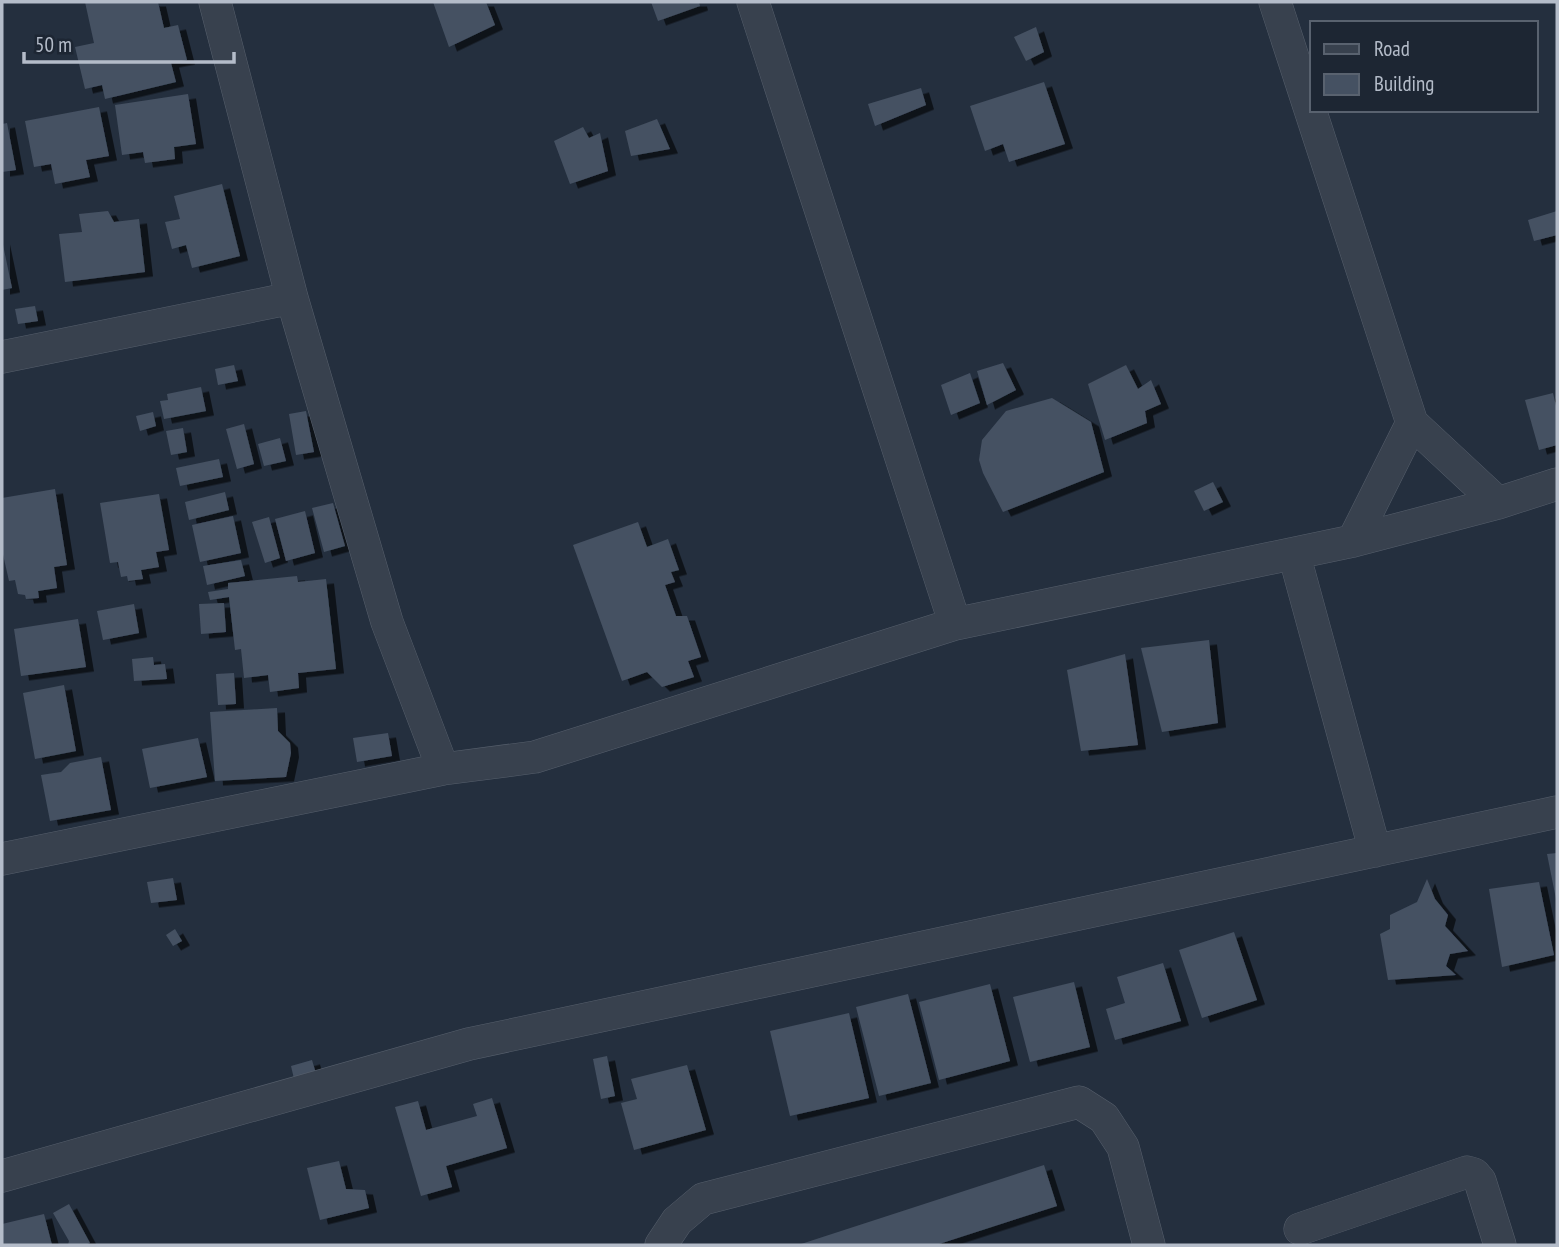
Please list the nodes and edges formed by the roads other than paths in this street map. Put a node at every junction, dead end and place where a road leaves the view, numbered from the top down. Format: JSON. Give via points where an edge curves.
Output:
{"nodes":[{"id":1,"x":215,"y":2,"type":"edge"},
{"id":2,"x":753,"y":2,"type":"edge"},
{"id":3,"x":1275,"y":2,"type":"edge"},
{"id":4,"x":1310,"y":110,"type":"edge"},
{"id":5,"x":1311,"y":112,"type":"edge"},
{"id":6,"x":292,"y":298,"type":"junction"},
{"id":7,"x":2,"y":357,"type":"edge"},
{"id":8,"x":1412,"y":423,"type":"junction"},
{"id":9,"x":1557,"y":484,"type":"edge"},
{"id":10,"x":1499,"y":503,"type":"junction"},
{"id":11,"x":1353,"y":541,"type":"junction"},
{"id":12,"x":1294,"y":554,"type":"junction"},
{"id":13,"x":955,"y":624,"type":"junction"},
{"id":14,"x":443,"y":769,"type":"junction"},
{"id":15,"x":1557,"y":812,"type":"edge"},
{"id":16,"x":1374,"y":851,"type":"junction"},
{"id":17,"x":2,"y":859,"type":"edge"},
{"id":18,"x":2,"y":1176,"type":"edge"},
{"id":19,"x":1300,"y":1228,"type":"dead end"},
{"id":20,"x":661,"y":1245,"type":"edge"},
{"id":21,"x":1149,"y":1245,"type":"edge"},
{"id":22,"x":1500,"y":1245,"type":"edge"}],
"edges":[{"from":1,"to":6,"type":"street"},
{"from":2,"to":13,"type":"street"},
{"from":3,"to":4,"type":"street"},
{"from":5,"to":8,"type":"street"},
{"from":6,"to":7,"type":"street"},
{"from":6,"to":14,"type":"street","via":[[387,622]]},
{"from":8,"to":10,"type":"street"},
{"from":8,"to":11,"type":"street"},
{"from":9,"to":10,"type":"street"},
{"from":10,"to":11,"type":"street"},
{"from":11,"to":12,"type":"street"},
{"from":12,"to":13,"type":"street"},
{"from":12,"to":16,"type":"street"},
{"from":13,"to":14,"type":"street","via":[[535,757]]},
{"from":14,"to":17,"type":"street"},
{"from":15,"to":16,"type":"street"},
{"from":16,"to":18,"type":"street","via":[[468,1044]]},
{"from":19,"to":22,"type":"street","via":[[1467,1172],[1480,1181]]},
{"from":20,"to":21,"type":"street","via":[[677,1221],[703,1199],[1079,1102],[1104,1118],[1123,1147]]}]}
